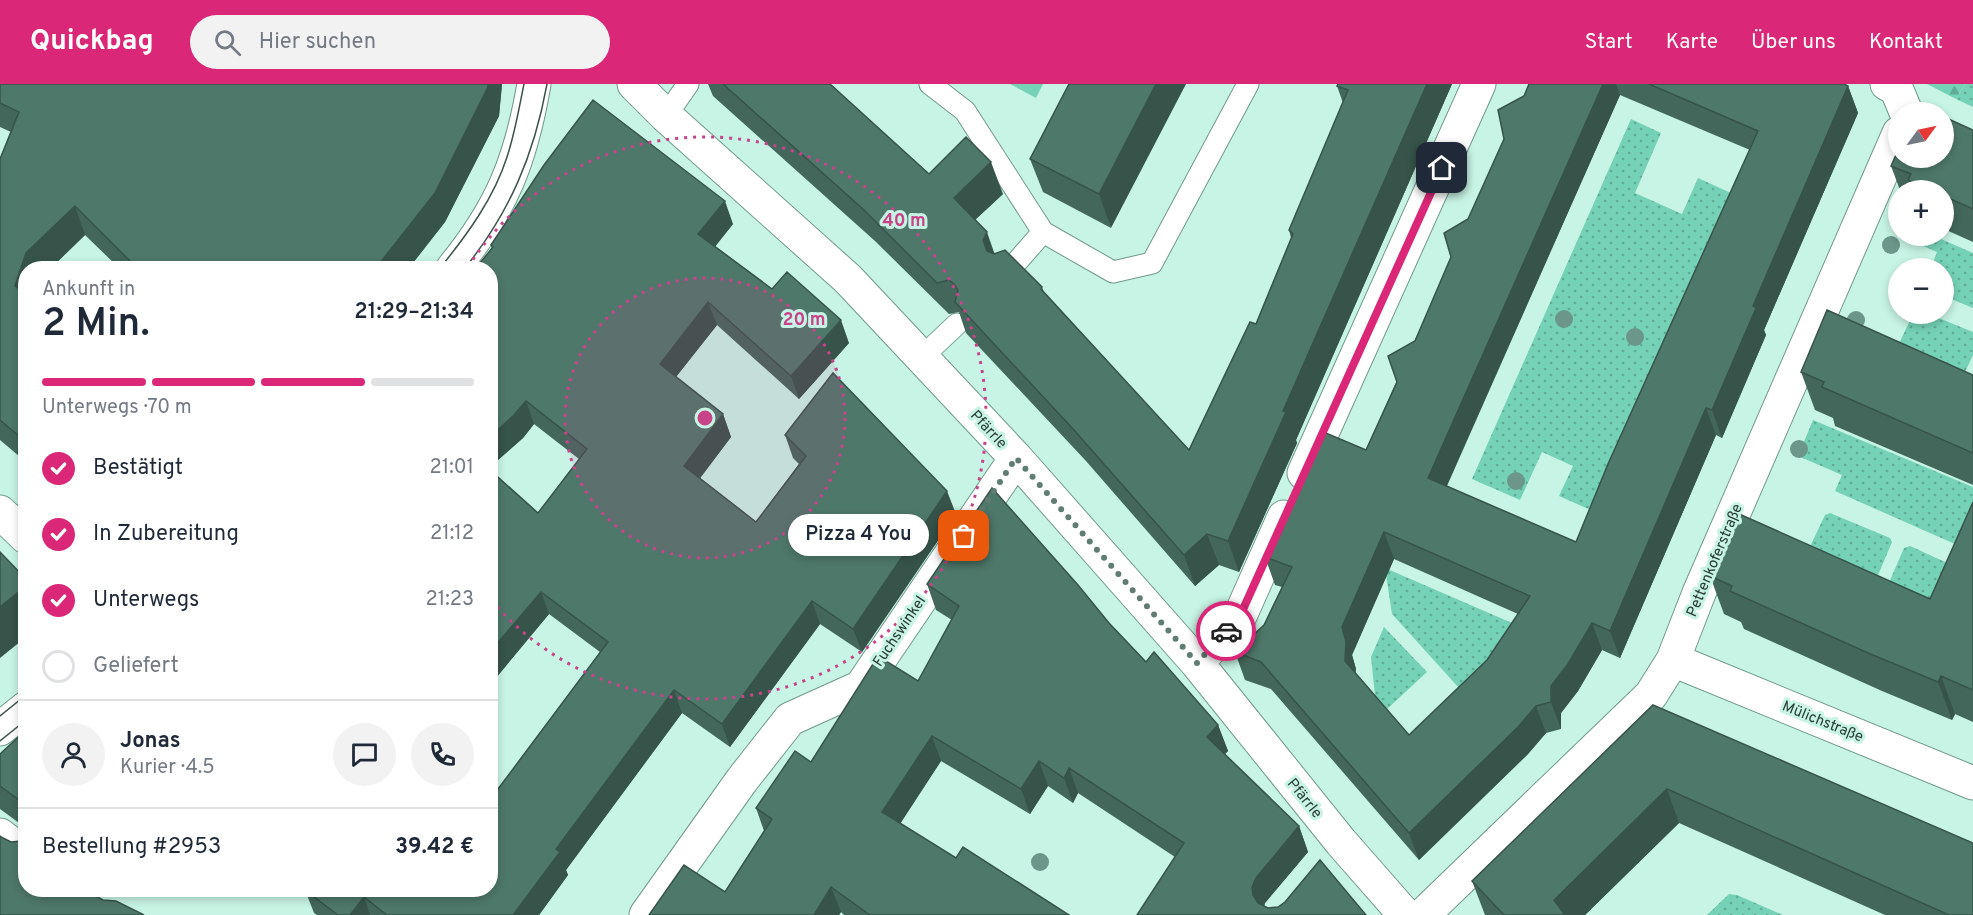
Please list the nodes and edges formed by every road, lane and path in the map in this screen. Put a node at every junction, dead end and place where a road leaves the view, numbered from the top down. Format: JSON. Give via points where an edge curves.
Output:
{"nodes":[{"id":1,"x":534,"y":84,"type":"edge"},
{"id":2,"x":634,"y":84,"type":"edge"},
{"id":3,"x":688,"y":84,"type":"edge"},
{"id":4,"x":930,"y":84,"type":"edge"},
{"id":5,"x":1248,"y":84,"type":"edge"},
{"id":6,"x":1479,"y":84,"type":"edge"},
{"id":7,"x":1887,"y":84,"type":"edge"},
{"id":8,"x":1902,"y":102,"type":"edge"},
{"id":9,"x":666,"y":116,"type":"junction"},
{"id":10,"x":1888,"y":158,"type":"edge"},
{"id":11,"x":1043,"y":232,"type":"junction"},
{"id":12,"x":458,"y":261,"type":"edge"},
{"id":13,"x":1007,"y":273,"type":"edge"},
{"id":14,"x":957,"y":324,"type":"edge"},
{"id":15,"x":921,"y":358,"type":"junction"},
{"id":16,"x":1016,"y":458,"type":"junction"},
{"id":17,"x":0,"y":512,"type":"edge"},
{"id":18,"x":18,"y":529,"type":"edge"},
{"id":19,"x":1673,"y":660,"type":"junction"},
{"id":20,"x":1197,"y":663,"type":"junction"},
{"id":21,"x":18,"y":714,"type":"edge"},
{"id":22,"x":0,"y":729,"type":"edge"},
{"id":23,"x":1973,"y":783,"type":"edge"},
{"id":24,"x":0,"y":835,"type":"edge"},
{"id":25,"x":18,"y":849,"type":"edge"},
{"id":26,"x":646,"y":915,"type":"edge"},
{"id":27,"x":1405,"y":915,"type":"edge"},
{"id":28,"x":1423,"y":915,"type":"edge"}],
"edges":[{"from":1,"to":12,"type":"street","via":[[523,139],[504,190]]},
{"from":2,"to":9,"type":"street","name":"Pfärrle"},
{"from":3,"to":9,"type":"lane"},
{"from":4,"to":11,"type":"lane","via":[[965,111]]},
{"from":5,"to":11,"type":"lane","via":[[1152,263],[1113,272]]},
{"from":6,"to":20,"type":"street","via":[[1240,616]]},
{"from":7,"to":8,"type":"street","via":[[1896,88]]},
{"from":9,"to":15,"type":"street","name":"Pfärrle","via":[[848,279]]},
{"from":10,"to":19,"type":"street","name":"Pettenkoferstraße"},
{"from":11,"to":13,"type":"lane"},
{"from":14,"to":15,"type":"lane"},
{"from":15,"to":16,"type":"street","name":"Pfärrle"},
{"from":16,"to":20,"type":"street","name":"Pfärrle"},
{"from":16,"to":26,"type":"street","name":"Fuchswinkel","via":[[861,687],[790,719]]},
{"from":17,"to":18,"type":"street"},
{"from":19,"to":23,"type":"street","name":"Mülichstraße"},
{"from":19,"to":28,"type":"street","name":"Pettenkoferstraße","via":[[1651,695]]},
{"from":20,"to":27,"type":"street","name":"Pfärrle","via":[[1333,851]]},
{"from":21,"to":22,"type":"street"},
{"from":24,"to":25,"type":"street"}]}
